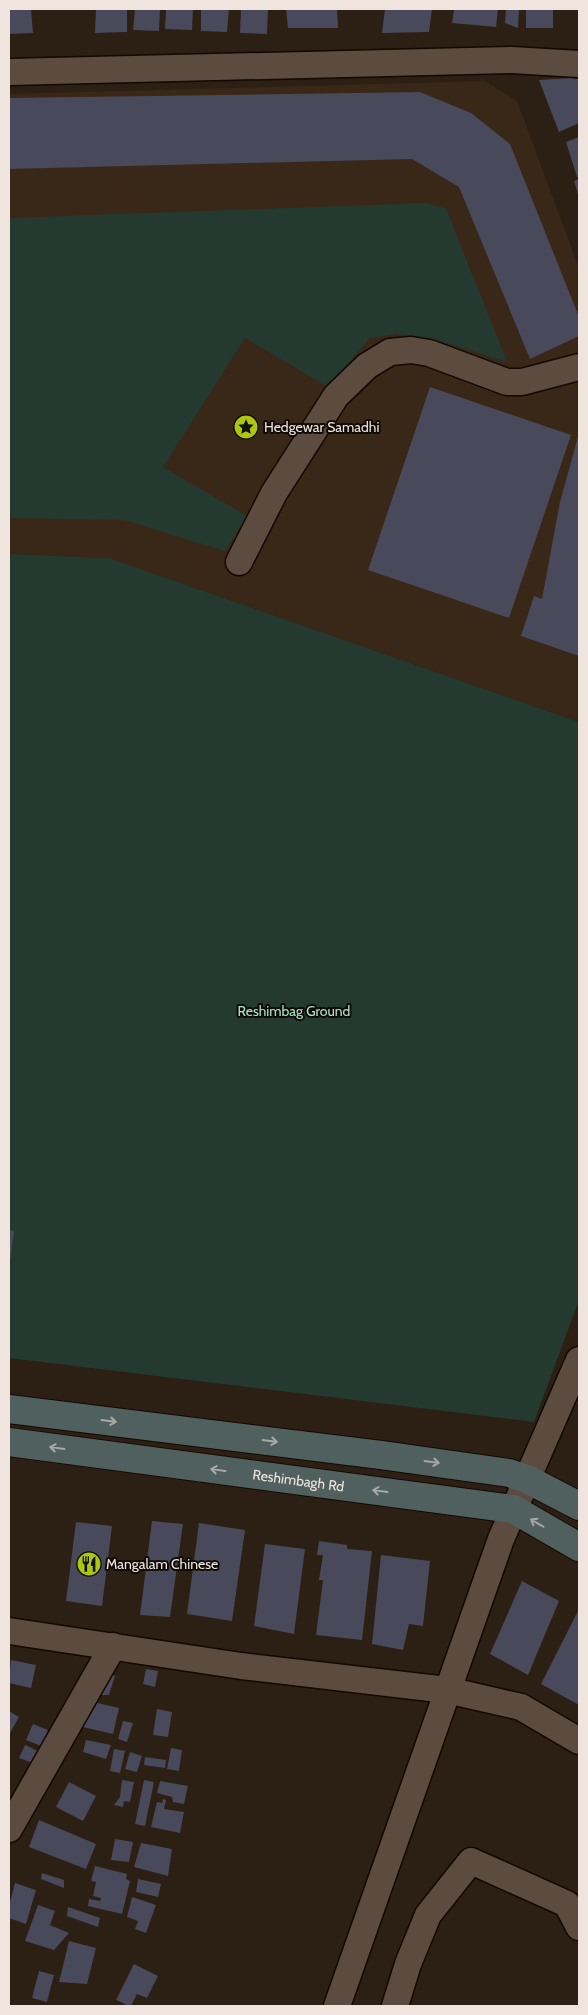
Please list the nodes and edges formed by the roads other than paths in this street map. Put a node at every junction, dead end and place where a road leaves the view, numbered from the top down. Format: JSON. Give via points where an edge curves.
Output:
{"nodes":[{"id":1,"x":579,"y":64,"type":"edge"},
{"id":2,"x":9,"y":72,"type":"edge"},
{"id":3,"x":579,"y":367,"type":"edge"},
{"id":4,"x":239,"y":562,"type":"dead end"},
{"id":5,"x":579,"y":1360,"type":"edge"},
{"id":6,"x":9,"y":1408,"type":"edge"},
{"id":7,"x":9,"y":1442,"type":"edge"},
{"id":8,"x":527,"y":1479,"type":"junction"},
{"id":9,"x":579,"y":1506,"type":"edge"},
{"id":10,"x":513,"y":1508,"type":"junction"},
{"id":11,"x":579,"y":1547,"type":"edge"},
{"id":12,"x":9,"y":1631,"type":"edge"},
{"id":13,"x":113,"y":1646,"type":"junction"},
{"id":14,"x":447,"y":1690,"type":"junction"},
{"id":15,"x":579,"y":1740,"type":"edge"},
{"id":16,"x":9,"y":1829,"type":"edge"},
{"id":17,"x":579,"y":1927,"type":"edge"},
{"id":18,"x":339,"y":2006,"type":"edge"},
{"id":19,"x":395,"y":2006,"type":"edge"}],
"edges":[{"from":1,"to":2,"type":"street","via":[[512,60]]},
{"from":3,"to":4,"type":"street","via":[[522,382],[507,382],[429,353],[411,350],[390,352],[367,366],[336,396],[274,493]]},
{"from":5,"to":8,"type":"street"},
{"from":6,"to":8,"type":"main road","one_way":true,"via":[[381,1455],[509,1473]]},
{"from":10,"to":7,"type":"main road","name":"Reshimbagh Rd","one_way":true},
{"from":8,"to":9,"type":"main road"},
{"from":8,"to":10,"type":"street"},
{"from":11,"to":10,"type":"main road","name":"Reshimbagh Rd","one_way":true},
{"from":10,"to":14,"type":"street"},
{"from":12,"to":13,"type":"street"},
{"from":13,"to":14,"type":"street","via":[[241,1666]]},
{"from":13,"to":16,"type":"street"},
{"from":14,"to":15,"type":"street","via":[[521,1707]]},
{"from":14,"to":18,"type":"street"},
{"from":17,"to":19,"type":"street","via":[[567,1904],[471,1861],[428,1915]]}]}
